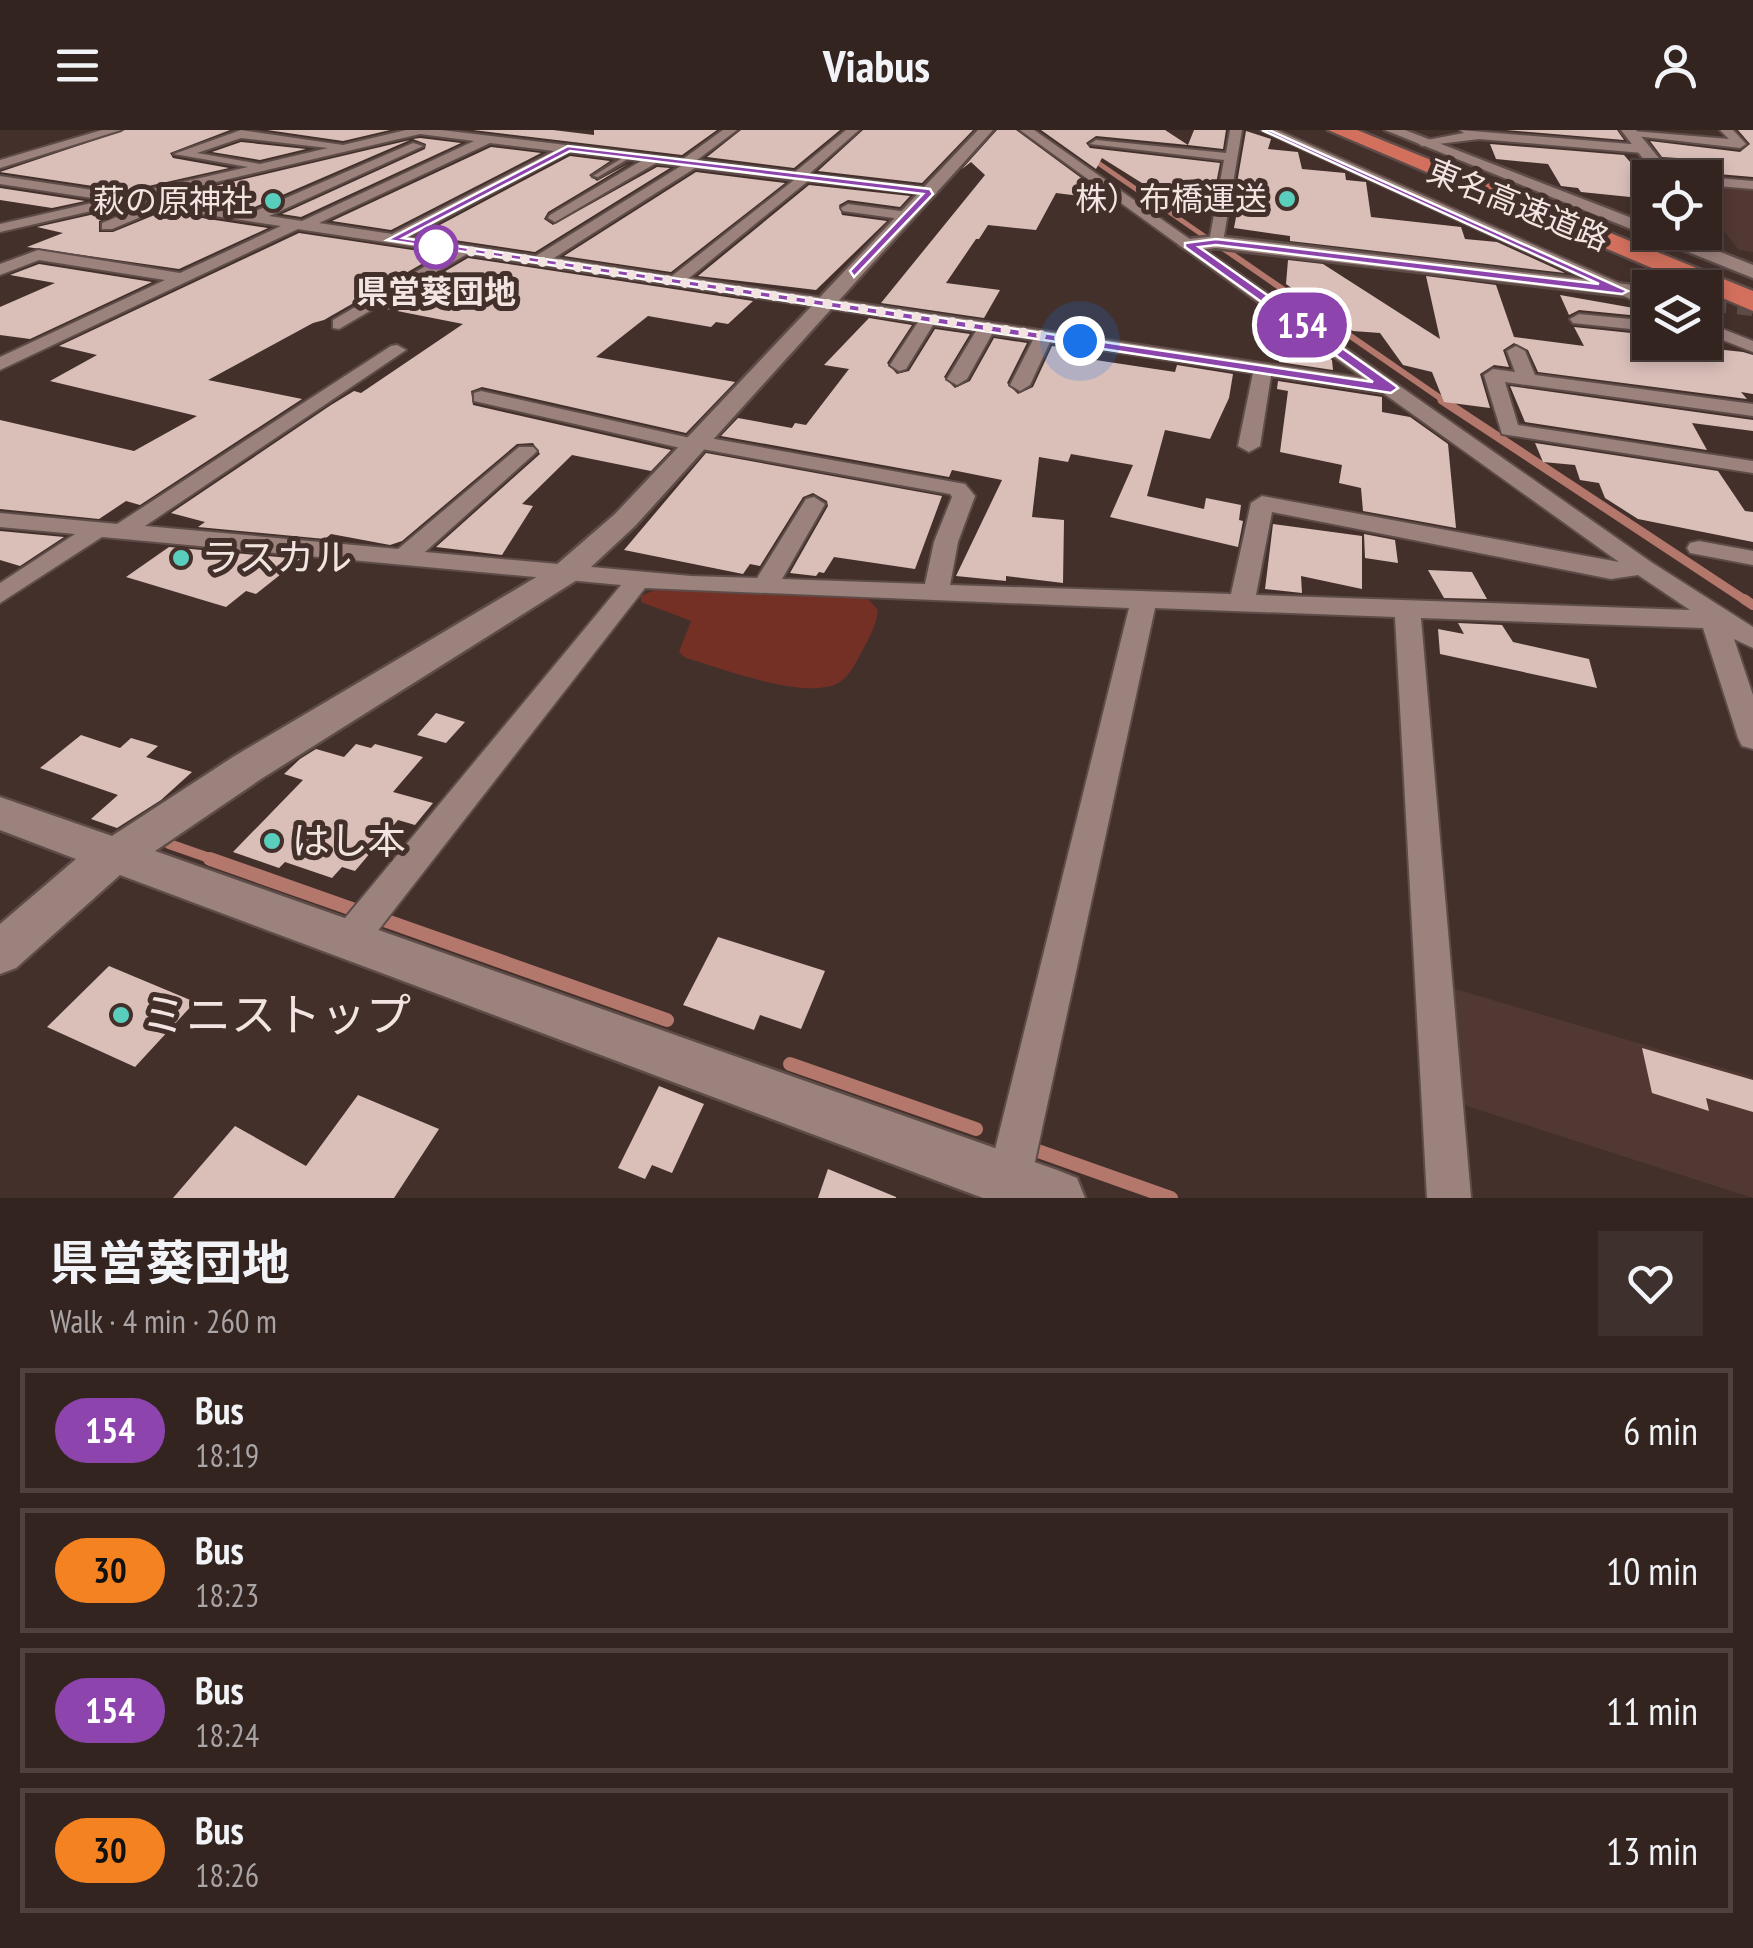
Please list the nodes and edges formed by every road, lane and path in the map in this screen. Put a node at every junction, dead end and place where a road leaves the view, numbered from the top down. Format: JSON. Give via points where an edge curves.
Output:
{"nodes":[{"id":1,"x":83,"y":130,"type":"edge"},
{"id":2,"x":412,"y":130,"type":"edge"},
{"id":3,"x":731,"y":130,"type":"edge"},
{"id":4,"x":853,"y":130,"type":"edge"},
{"id":5,"x":986,"y":130,"type":"edge"},
{"id":6,"x":1026,"y":130,"type":"edge"},
{"id":7,"x":1236,"y":130,"type":"edge"},
{"id":8,"x":1266,"y":130,"type":"edge"},
{"id":9,"x":1314,"y":130,"type":"edge"},
{"id":10,"x":1338,"y":130,"type":"edge"},
{"id":11,"x":1392,"y":130,"type":"edge"},
{"id":12,"x":1726,"y":130,"type":"edge"},
{"id":13,"x":423,"y":131,"type":"edge"},
{"id":14,"x":113,"y":132,"type":"edge"},
{"id":15,"x":209,"y":132,"type":"edge"},
{"id":16,"x":1473,"y":132,"type":"edge"},
{"id":17,"x":243,"y":133,"type":"edge"},
{"id":18,"x":446,"y":134,"type":"junction"},
{"id":19,"x":1635,"y":138,"type":"edge"},
{"id":20,"x":488,"y":139,"type":"junction"},
{"id":21,"x":1422,"y":142,"type":"junction"},
{"id":22,"x":1096,"y":144,"type":"dead end"},
{"id":23,"x":356,"y":148,"type":"junction"},
{"id":24,"x":568,"y":148,"type":"junction"},
{"id":25,"x":629,"y":156,"type":"junction"},
{"id":26,"x":1229,"y":157,"type":"junction"},
{"id":27,"x":654,"y":159,"type":"junction"},
{"id":28,"x":1653,"y":160,"type":"edge"},
{"id":29,"x":690,"y":162,"type":"junction"},
{"id":30,"x":0,"y":164,"type":"edge"},
{"id":31,"x":275,"y":167,"type":"junction"},
{"id":32,"x":596,"y":176,"type":"dead end"},
{"id":33,"x":802,"y":176,"type":"junction"},
{"id":34,"x":1722,"y":182,"type":"edge"},
{"id":35,"x":4,"y":183,"type":"edge"},
{"id":36,"x":1753,"y":185,"type":"edge"},
{"id":37,"x":930,"y":192,"type":"junction"},
{"id":38,"x":122,"y":199,"type":"junction"},
{"id":39,"x":159,"y":204,"type":"junction"},
{"id":40,"x":848,"y":208,"type":"dead end"},
{"id":41,"x":908,"y":216,"type":"junction"},
{"id":42,"x":252,"y":218,"type":"junction"},
{"id":43,"x":555,"y":218,"type":"dead end"},
{"id":44,"x":1632,"y":225,"type":"edge"},
{"id":45,"x":107,"y":226,"type":"dead end"},
{"id":46,"x":299,"y":226,"type":"junction"},
{"id":47,"x":0,"y":228,"type":"edge"},
{"id":48,"x":392,"y":240,"type":"junction"},
{"id":49,"x":1216,"y":242,"type":"junction"},
{"id":50,"x":1189,"y":245,"type":"junction"},
{"id":51,"x":1718,"y":250,"type":"edge"},
{"id":52,"x":462,"y":251,"type":"junction"},
{"id":53,"x":540,"y":260,"type":"junction"},
{"id":54,"x":0,"y":270,"type":"edge"},
{"id":55,"x":1642,"y":270,"type":"edge"},
{"id":56,"x":1753,"y":272,"type":"edge"},
{"id":57,"x":181,"y":278,"type":"junction"},
{"id":58,"x":676,"y":280,"type":"junction"},
{"id":59,"x":1622,"y":291,"type":"junction"},
{"id":60,"x":1632,"y":292,"type":"edge"},
{"id":61,"x":1632,"y":295,"type":"edge"},
{"id":62,"x":1753,"y":302,"type":"edge"},
{"id":63,"x":827,"y":303,"type":"junction"},
{"id":64,"x":1722,"y":303,"type":"edge"},
{"id":65,"x":1753,"y":316,"type":"edge"},
{"id":66,"x":930,"y":318,"type":"junction"},
{"id":67,"x":1579,"y":319,"type":"dead end"},
{"id":68,"x":339,"y":324,"type":"dead end"},
{"id":69,"x":1632,"y":324,"type":"edge"},
{"id":70,"x":987,"y":327,"type":"junction"},
{"id":71,"x":1722,"y":335,"type":"edge"},
{"id":72,"x":1044,"y":336,"type":"junction"},
{"id":73,"x":1753,"y":348,"type":"edge"},
{"id":74,"x":397,"y":350,"type":"dead end"},
{"id":75,"x":1516,"y":351,"type":"dead end"},
{"id":76,"x":0,"y":364,"type":"edge"},
{"id":77,"x":899,"y":366,"type":"dead end"},
{"id":78,"x":1263,"y":369,"type":"junction"},
{"id":79,"x":957,"y":379,"type":"dead end"},
{"id":80,"x":1528,"y":380,"type":"junction"},
{"id":81,"x":1020,"y":385,"type":"dead end"},
{"id":82,"x":1391,"y":388,"type":"junction"},
{"id":83,"x":481,"y":397,"type":"dead end"},
{"id":84,"x":1753,"y":410,"type":"edge"},
{"id":85,"x":696,"y":444,"type":"junction"},
{"id":86,"x":1249,"y":446,"type":"dead end"},
{"id":87,"x":526,"y":451,"type":"dead end"},
{"id":88,"x":1753,"y":467,"type":"edge"},
{"id":89,"x":814,"y":504,"type":"dead end"},
{"id":90,"x":0,"y":520,"type":"edge"},
{"id":91,"x":110,"y":530,"type":"junction"},
{"id":92,"x":1699,"y":548,"type":"dead end"},
{"id":93,"x":403,"y":558,"type":"junction"},
{"id":94,"x":1753,"y":558,"type":"edge"},
{"id":95,"x":1642,"y":567,"type":"junction"},
{"id":96,"x":566,"y":573,"type":"junction"},
{"id":97,"x":636,"y":580,"type":"junction"},
{"id":98,"x":768,"y":586,"type":"junction"},
{"id":99,"x":937,"y":592,"type":"junction"},
{"id":100,"x":0,"y":595,"type":"edge"},
{"id":101,"x":1140,"y":598,"type":"junction"},
{"id":102,"x":1242,"y":602,"type":"junction"},
{"id":103,"x":1404,"y":609,"type":"junction"},
{"id":104,"x":1719,"y":622,"type":"junction"},
{"id":105,"x":1753,"y":639,"type":"edge"},
{"id":106,"x":1753,"y":738,"type":"edge"},
{"id":107,"x":0,"y":813,"type":"edge"},
{"id":108,"x":115,"y":856,"type":"junction"},
{"id":109,"x":348,"y":940,"type":"junction"},
{"id":110,"x":0,"y":954,"type":"edge"},
{"id":111,"x":1007,"y":1189,"type":"edge"},
{"id":112,"x":1056,"y":1198,"type":"edge"},
{"id":113,"x":1449,"y":1198,"type":"edge"}],
"edges":[{"from":1,"to":14,"type":"street"},
{"from":2,"to":13,"type":"street"},
{"from":3,"to":29,"type":"street"},
{"from":4,"to":33,"type":"street"},
{"from":5,"to":37,"type":"street"},
{"from":6,"to":50,"type":"street"},
{"from":7,"to":26,"type":"street"},
{"from":8,"to":59,"type":"street"},
{"from":9,"to":55,"type":"highway","name":"東名高速道路"},
{"from":10,"to":62,"type":"highway","name":"東名高速道路"},
{"from":11,"to":21,"type":"street"},
{"from":12,"to":19,"type":"street","via":[[1740,144]]},
{"from":13,"to":18,"type":"street"},
{"from":13,"to":23,"type":"street"},
{"from":14,"to":30,"type":"street"},
{"from":15,"to":17,"type":"street"},
{"from":16,"to":19,"type":"street"},
{"from":16,"to":21,"type":"street"},
{"from":17,"to":23,"type":"street"},
{"from":17,"to":31,"type":"street","via":[[180,154]]},
{"from":18,"to":20,"type":"street"},
{"from":18,"to":42,"type":"street"},
{"from":19,"to":28,"type":"street"},
{"from":20,"to":24,"type":"street"},
{"from":20,"to":46,"type":"street"},
{"from":21,"to":44,"type":"street"},
{"from":22,"to":26,"type":"street"},
{"from":23,"to":31,"type":"street"},
{"from":24,"to":25,"type":"street"},
{"from":24,"to":48,"type":"street"},
{"from":25,"to":27,"type":"street"},
{"from":25,"to":32,"type":"lane"},
{"from":26,"to":49,"type":"street"},
{"from":27,"to":29,"type":"street"},
{"from":27,"to":43,"type":"street"},
{"from":29,"to":33,"type":"street"},
{"from":29,"to":53,"type":"street"},
{"from":31,"to":38,"type":"street"},
{"from":33,"to":37,"type":"street"},
{"from":33,"to":58,"type":"street"},
{"from":34,"to":36,"type":"street"},
{"from":35,"to":38,"type":"street"},
{"from":37,"to":41,"type":"street"},
{"from":38,"to":39,"type":"street"},
{"from":38,"to":47,"type":"street"},
{"from":39,"to":42,"type":"street"},
{"from":39,"to":45,"type":"street"},
{"from":40,"to":41,"type":"street"},
{"from":41,"to":63,"type":"street"},
{"from":42,"to":46,"type":"street"},
{"from":46,"to":48,"type":"street"},
{"from":46,"to":57,"type":"street"},
{"from":48,"to":52,"type":"street"},
{"from":49,"to":50,"type":"street"},
{"from":49,"to":59,"type":"street"},
{"from":50,"to":82,"type":"street"},
{"from":51,"to":56,"type":"street"},
{"from":52,"to":53,"type":"street"},
{"from":52,"to":68,"type":"street"},
{"from":53,"to":58,"type":"street"},
{"from":54,"to":57,"type":"street","via":[[38,255]]},
{"from":57,"to":76,"type":"street"},
{"from":58,"to":63,"type":"street"},
{"from":59,"to":60,"type":"street"},
{"from":59,"to":61,"type":"street"},
{"from":63,"to":66,"type":"street"},
{"from":63,"to":85,"type":"street"},
{"from":64,"to":65,"type":"highway"},
{"from":66,"to":70,"type":"street"},
{"from":66,"to":77,"type":"street"},
{"from":67,"to":69,"type":"street"},
{"from":70,"to":72,"type":"street"},
{"from":70,"to":79,"type":"street"},
{"from":71,"to":73,"type":"street"},
{"from":72,"to":78,"type":"street"},
{"from":72,"to":81,"type":"street"},
{"from":74,"to":91,"type":"street"},
{"from":75,"to":80,"type":"street"},
{"from":78,"to":82,"type":"street"},
{"from":78,"to":86,"type":"street"},
{"from":80,"to":84,"type":"street"},
{"from":80,"to":88,"type":"street","via":[[1493,376],[1509,430]]},
{"from":82,"to":95,"type":"street"},
{"from":83,"to":85,"type":"street"},
{"from":85,"to":96,"type":"street"},
{"from":85,"to":99,"type":"street","via":[[957,489],[964,496]]},
{"from":87,"to":93,"type":"street"},
{"from":89,"to":98,"type":"street"},
{"from":90,"to":91,"type":"street"},
{"from":91,"to":93,"type":"street"},
{"from":91,"to":100,"type":"street"},
{"from":92,"to":94,"type":"street"},
{"from":93,"to":96,"type":"street"},
{"from":95,"to":102,"type":"street","via":[[1612,571],[1262,502]]},
{"from":95,"to":104,"type":"street"},
{"from":96,"to":97,"type":"street"},
{"from":96,"to":108,"type":"street"},
{"from":97,"to":98,"type":"street"},
{"from":97,"to":109,"type":"street"},
{"from":98,"to":99,"type":"street"},
{"from":99,"to":101,"type":"street"},
{"from":101,"to":102,"type":"street"},
{"from":101,"to":111,"type":"street"},
{"from":102,"to":103,"type":"street"},
{"from":103,"to":104,"type":"street"},
{"from":103,"to":113,"type":"street","via":[[1411,624]]},
{"from":104,"to":105,"type":"street"},
{"from":104,"to":106,"type":"street"},
{"from":107,"to":108,"type":"street"},
{"from":108,"to":109,"type":"street"},
{"from":108,"to":110,"type":"street"},
{"from":109,"to":111,"type":"street"},
{"from":111,"to":112,"type":"street"}]}
